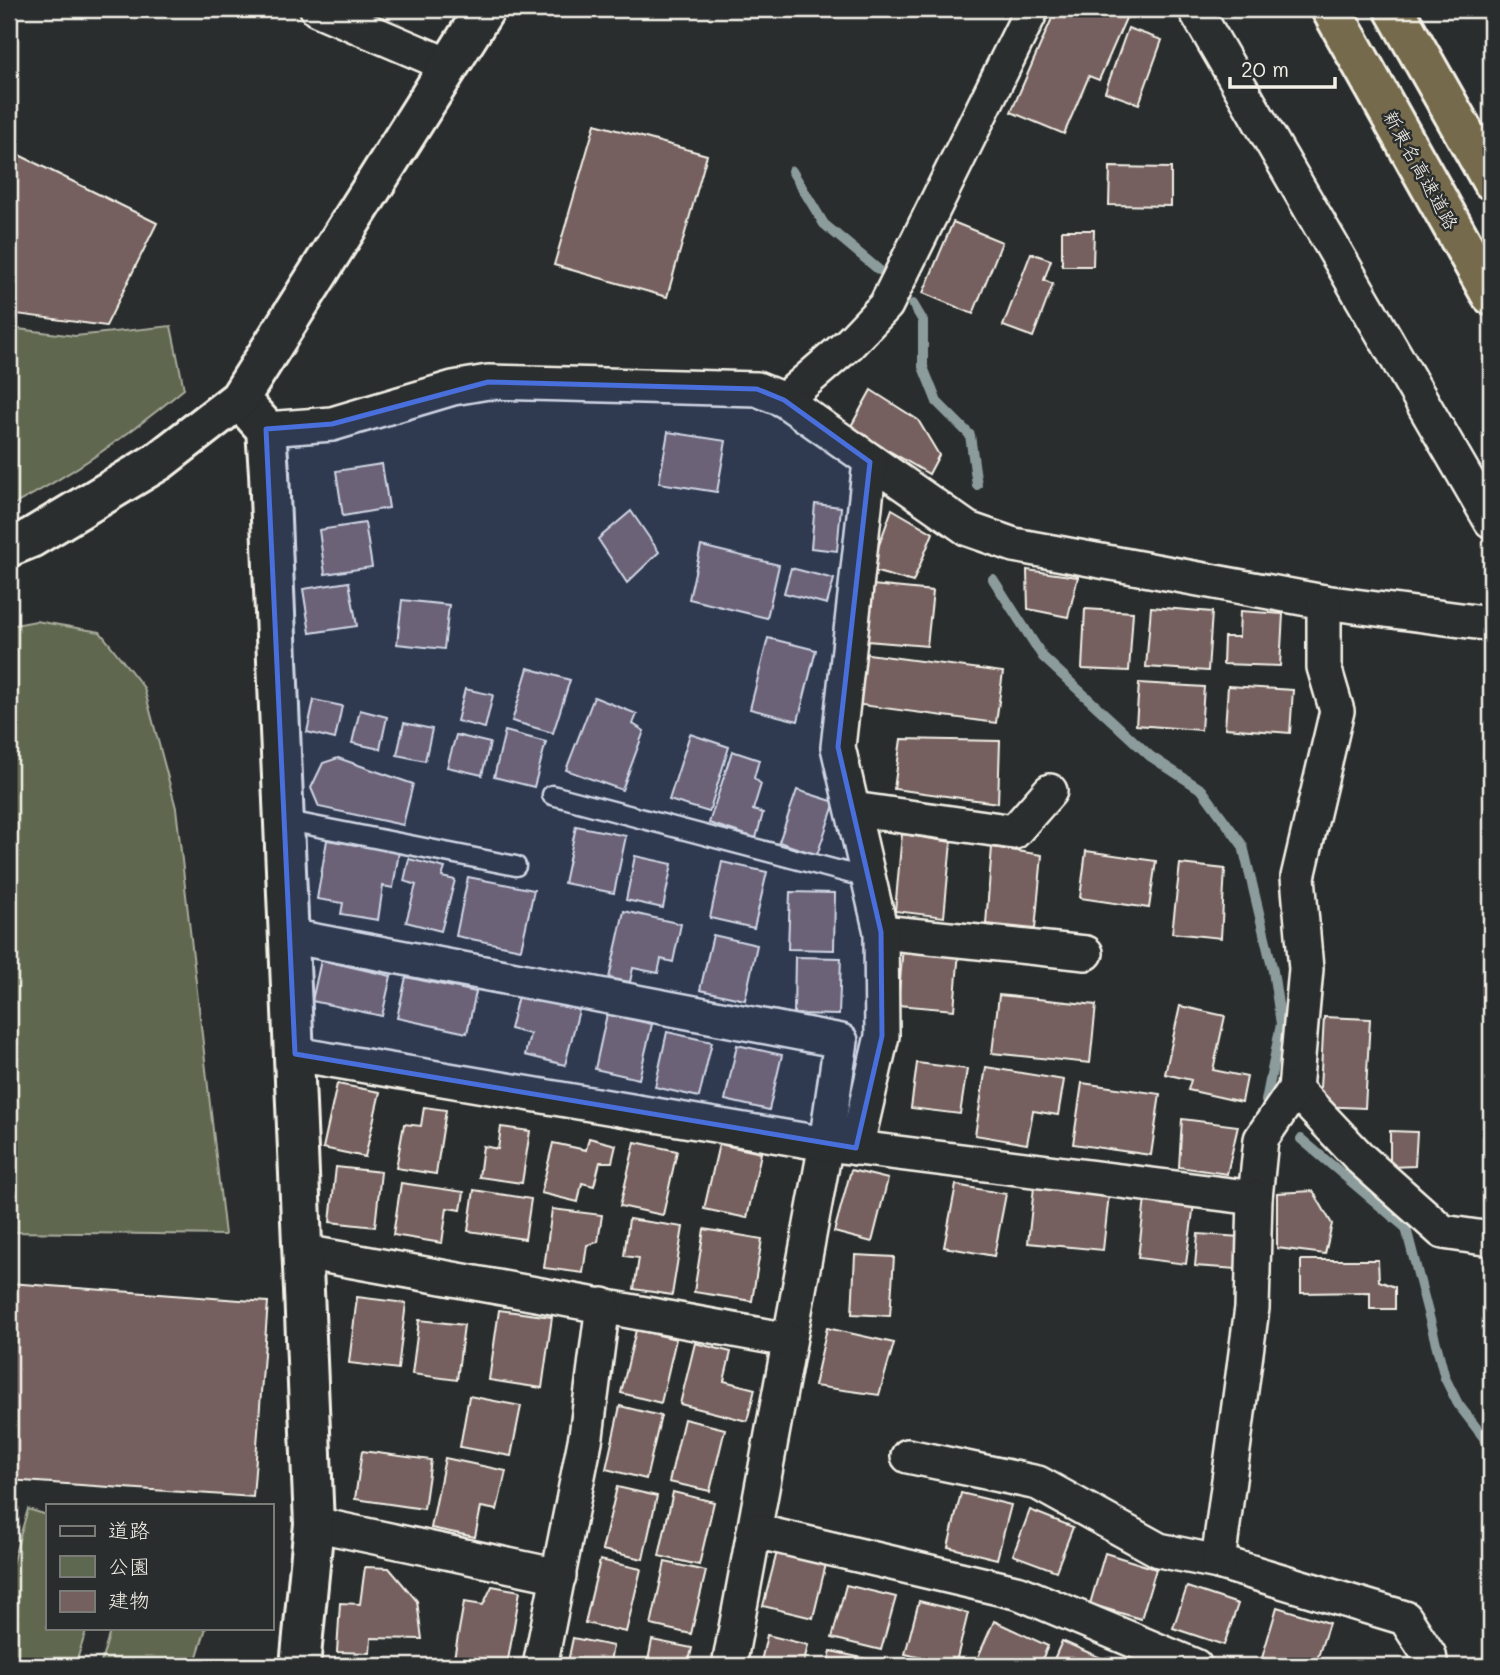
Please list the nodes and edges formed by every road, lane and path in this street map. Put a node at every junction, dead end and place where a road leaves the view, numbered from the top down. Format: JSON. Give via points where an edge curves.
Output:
{"nodes":[{"id":1,"x":317,"y":9,"type":"edge"},
{"id":2,"x":485,"y":9,"type":"edge"},
{"id":3,"x":1032,"y":9,"type":"edge"},
{"id":4,"x":1195,"y":9,"type":"edge"},
{"id":5,"x":1331,"y":9,"type":"edge"},
{"id":6,"x":1394,"y":9,"type":"edge"},
{"id":7,"x":448,"y":65,"type":"junction"},
{"id":8,"x":1491,"y":180,"type":"edge"},
{"id":9,"x":1491,"y":295,"type":"edge"},
{"id":10,"x":239,"y":399,"type":"junction"},
{"id":11,"x":783,"y":400,"type":"junction"},
{"id":12,"x":266,"y":429,"type":"junction"},
{"id":13,"x":870,"y":462,"type":"junction"},
{"id":14,"x":1491,"y":521,"type":"edge"},
{"id":15,"x":9,"y":547,"type":"edge"},
{"id":16,"x":1324,"y":602,"type":"junction"},
{"id":17,"x":1491,"y":624,"type":"edge"},
{"id":18,"x":1050,"y":791,"type":"dead end"},
{"id":19,"x":552,"y":795,"type":"dead end"},
{"id":20,"x":853,"y":809,"type":"junction"},
{"id":21,"x":283,"y":820,"type":"junction"},
{"id":22,"x":516,"y":866,"type":"dead end"},
{"id":23,"x":871,"y":879,"type":"junction"},
{"id":24,"x":881,"y":932,"type":"junction"},
{"id":25,"x":289,"y":936,"type":"junction"},
{"id":26,"x":1086,"y":953,"type":"dead end"},
{"id":27,"x":295,"y":1054,"type":"junction"},
{"id":28,"x":1295,"y":1089,"type":"junction"},
{"id":29,"x":841,"y":1146,"type":"junction"},
{"id":30,"x":1255,"y":1198,"type":"junction"},
{"id":31,"x":1491,"y":1239,"type":"edge"},
{"id":32,"x":304,"y":1252,"type":"junction"},
{"id":33,"x":603,"y":1305,"type":"junction"},
{"id":34,"x":789,"y":1340,"type":"junction"},
{"id":35,"x":908,"y":1456,"type":"dead end"},
{"id":36,"x":314,"y":1524,"type":"junction"},
{"id":37,"x":755,"y":1531,"type":"junction"},
{"id":38,"x":1218,"y":1562,"type":"junction"},
{"id":39,"x":559,"y":1576,"type":"junction"},
{"id":40,"x":300,"y":1666,"type":"edge"},
{"id":41,"x":540,"y":1666,"type":"edge"},
{"id":42,"x":729,"y":1666,"type":"edge"},
{"id":43,"x":1195,"y":1666,"type":"edge"},
{"id":44,"x":1432,"y":1666,"type":"edge"}],
"edges":[{"from":1,"to":7,"type":"street"},
{"from":2,"to":7,"type":"street"},
{"from":3,"to":11,"type":"street","via":[[886,305]]},
{"from":4,"to":14,"type":"street"},
{"from":5,"to":9,"type":"highway","name":"新東名高速道路"},
{"from":6,"to":8,"type":"highway"},
{"from":7,"to":10,"type":"street"},
{"from":10,"to":12,"type":"street"},
{"from":10,"to":15,"type":"street","via":[[159,461],[32,538]]},
{"from":11,"to":12,"type":"street","via":[[757,388],[488,382],[332,424]]},
{"from":11,"to":13,"type":"street"},
{"from":12,"to":21,"type":"street"},
{"from":13,"to":16,"type":"street","via":[[968,529],[1014,545]]},
{"from":13,"to":20,"type":"street","via":[[838,747]]},
{"from":16,"to":17,"type":"street"},
{"from":16,"to":28,"type":"street","via":[[1324,667],[1337,711],[1298,877],[1307,970]]},
{"from":18,"to":20,"type":"street","via":[[1014,832]]},
{"from":19,"to":23,"type":"lane"},
{"from":20,"to":23,"type":"street"},
{"from":21,"to":22,"type":"lane"},
{"from":21,"to":25,"type":"street"},
{"from":23,"to":24,"type":"street"},
{"from":24,"to":26,"type":"street"},
{"from":24,"to":29,"type":"street","via":[[882,1036]]},
{"from":25,"to":27,"type":"street"},
{"from":25,"to":29,"type":"street","via":[[841,1041]]},
{"from":27,"to":29,"type":"street"},
{"from":27,"to":32,"type":"street"},
{"from":28,"to":30,"type":"street","via":[[1261,1139]]},
{"from":28,"to":31,"type":"street","via":[[1361,1159],[1443,1232]]},
{"from":29,"to":30,"type":"street"},
{"from":29,"to":34,"type":"street"},
{"from":30,"to":38,"type":"street","via":[[1252,1308]]},
{"from":32,"to":33,"type":"street"},
{"from":32,"to":36,"type":"street"},
{"from":33,"to":34,"type":"street"},
{"from":33,"to":39,"type":"street","via":[[586,1436]]},
{"from":34,"to":37,"type":"street"},
{"from":35,"to":38,"type":"street","via":[[1038,1483],[1159,1550]]},
{"from":36,"to":39,"type":"street"},
{"from":36,"to":40,"type":"street"},
{"from":37,"to":42,"type":"street"},
{"from":37,"to":43,"type":"street","via":[[1020,1593]]},
{"from":38,"to":44,"type":"street","via":[[1405,1618]]},
{"from":39,"to":41,"type":"street"}]}
